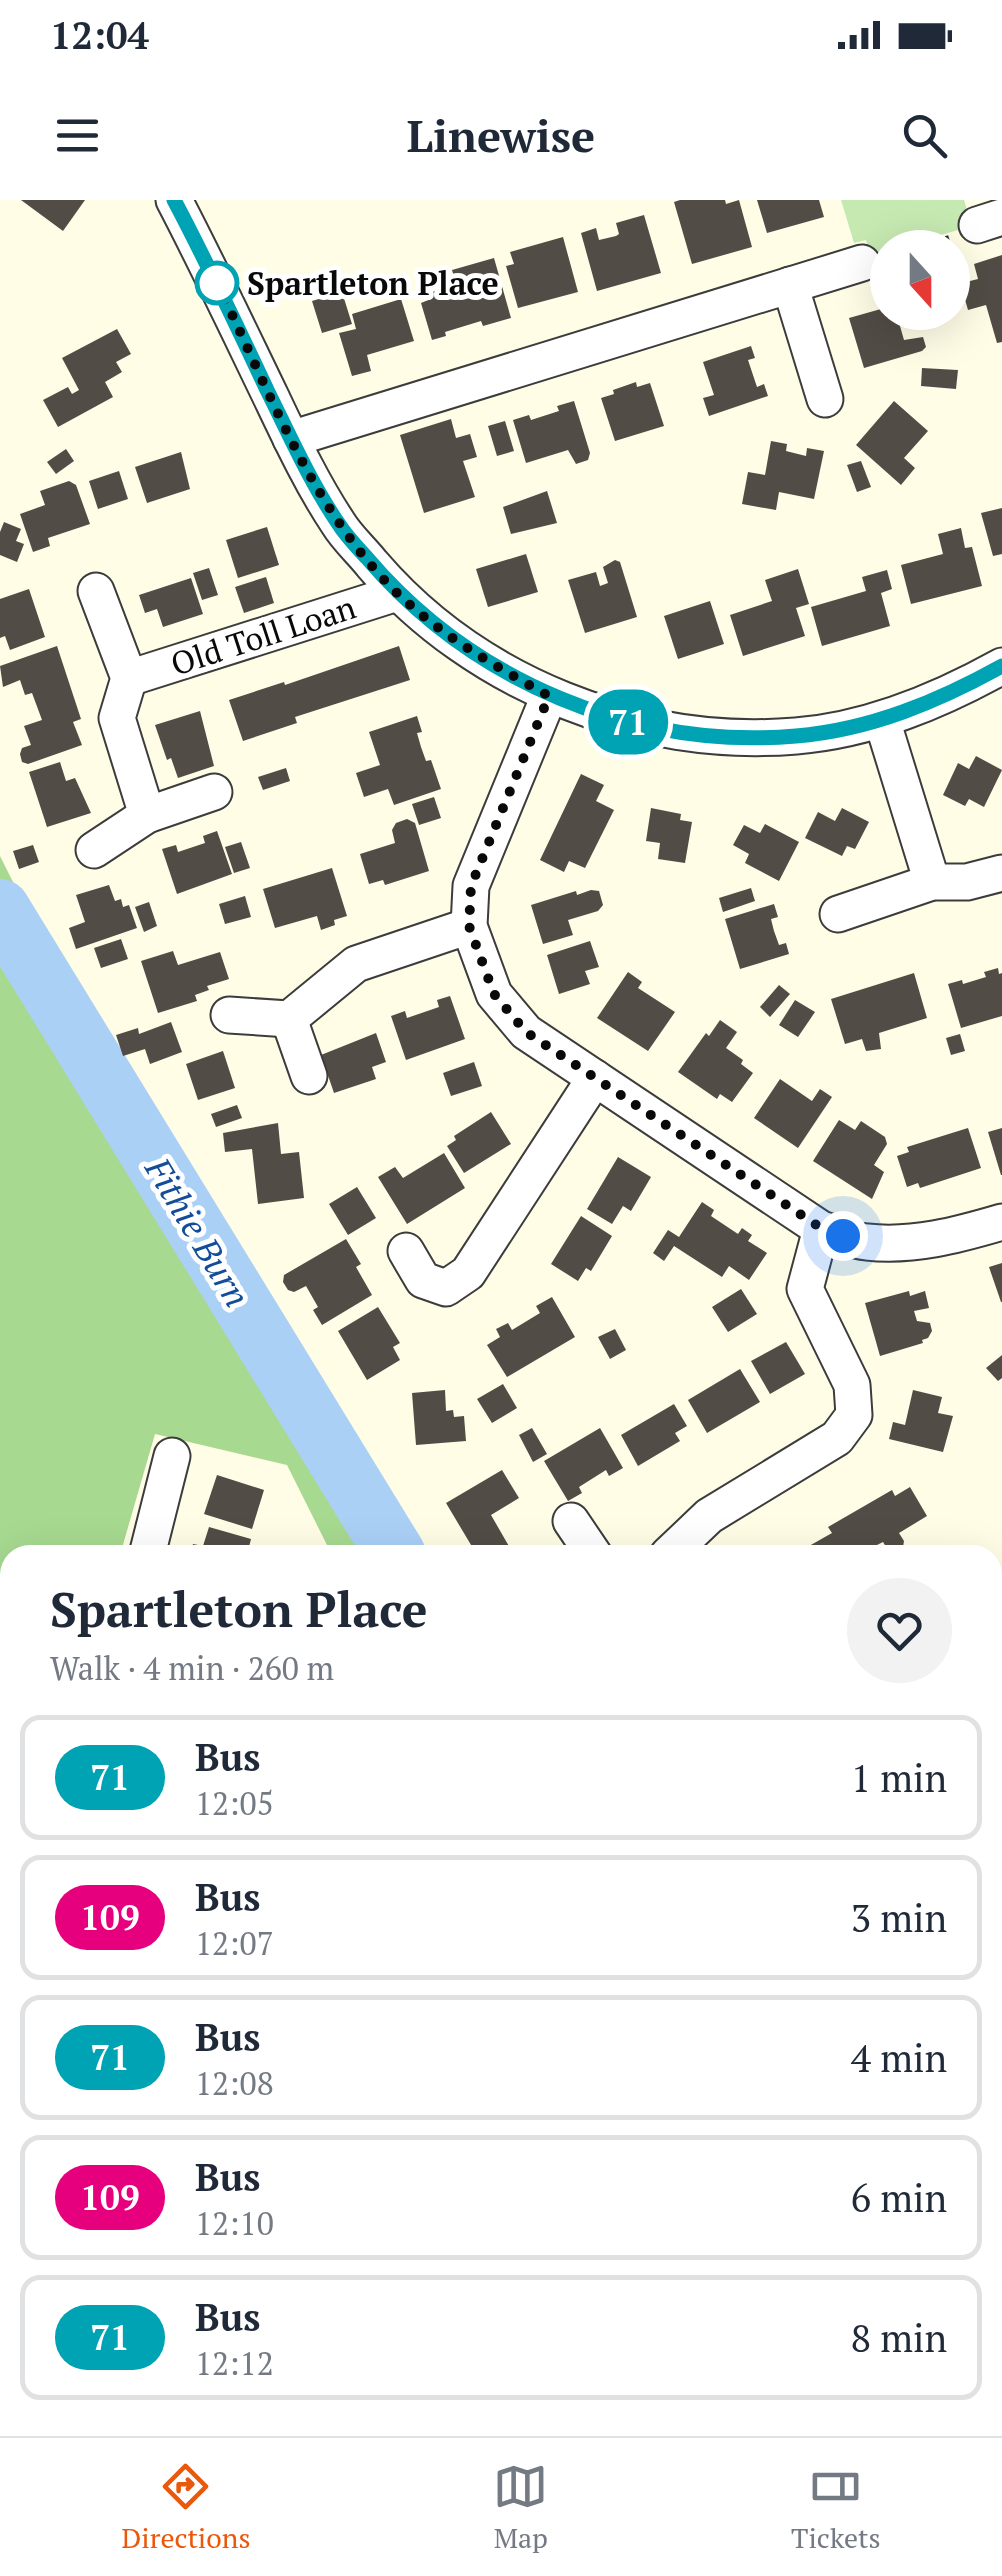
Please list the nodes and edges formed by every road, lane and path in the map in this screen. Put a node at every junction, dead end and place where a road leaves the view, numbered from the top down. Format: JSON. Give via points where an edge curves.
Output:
{"nodes":[{"id":1,"x":174,"y":200,"type":"edge"},
{"id":2,"x":862,"y":263,"type":"dead end"},
{"id":3,"x":790,"y":285,"type":"junction"},
{"id":4,"x":825,"y":399,"type":"dead end"},
{"id":5,"x":291,"y":440,"type":"junction"},
{"id":6,"x":96,"y":591,"type":"dead end"},
{"id":7,"x":397,"y":593,"type":"junction"},
{"id":8,"x":1002,"y":666,"type":"edge"},
{"id":9,"x":129,"y":678,"type":"junction"},
{"id":10,"x":549,"y":696,"type":"junction"},
{"id":11,"x":882,"y":720,"type":"junction"},
{"id":12,"x":214,"y":792,"type":"dead end"},
{"id":13,"x":147,"y":814,"type":"junction"},
{"id":14,"x":94,"y":850,"type":"dead end"},
{"id":15,"x":1002,"y":873,"type":"edge"},
{"id":16,"x":932,"y":882,"type":"junction"},
{"id":17,"x":838,"y":914,"type":"dead end"},
{"id":18,"x":469,"y":926,"type":"junction"},
{"id":19,"x":229,"y":1015,"type":"dead end"},
{"id":20,"x":289,"y":1019,"type":"junction"},
{"id":21,"x":309,"y":1076,"type":"dead end"},
{"id":22,"x":594,"y":1078,"type":"junction"},
{"id":23,"x":1002,"y":1222,"type":"edge"},
{"id":24,"x":821,"y":1228,"type":"junction"},
{"id":25,"x":406,"y":1251,"type":"dead end"},
{"id":26,"x":172,"y":1456,"type":"dead end"},
{"id":27,"x":571,"y":1521,"type":"dead end"},
{"id":28,"x":150,"y":1545,"type":"edge"},
{"id":29,"x":587,"y":1545,"type":"edge"},
{"id":30,"x":679,"y":1545,"type":"edge"}],
"edges":[{"from":1,"to":5,"type":"street"},
{"from":2,"to":3,"type":"street"},
{"from":3,"to":4,"type":"street"},
{"from":3,"to":5,"type":"street"},
{"from":5,"to":7,"type":"street","via":[[338,524]]},
{"from":6,"to":9,"type":"street","name":"Old Toll Loan"},
{"from":7,"to":9,"type":"street","name":"Old Toll Loan"},
{"from":7,"to":10,"type":"street","via":[[466,650]]},
{"from":8,"to":11,"type":"street"},
{"from":9,"to":13,"type":"street","name":"Old Toll Loan","via":[[117,718]]},
{"from":10,"to":11,"type":"street","via":[[624,721],[707,736],[797,736]]},
{"from":10,"to":18,"type":"street","via":[[471,886]]},
{"from":11,"to":16,"type":"street"},
{"from":12,"to":13,"type":"street"},
{"from":13,"to":14,"type":"street"},
{"from":15,"to":16,"type":"street"},
{"from":16,"to":17,"type":"street"},
{"from":18,"to":20,"type":"street","via":[[356,964]]},
{"from":18,"to":22,"type":"street","via":[[494,994],[526,1032]]},
{"from":19,"to":20,"type":"street"},
{"from":20,"to":21,"type":"street"},
{"from":22,"to":24,"type":"street"},
{"from":22,"to":25,"type":"street","via":[[468,1273],[446,1288],[423,1280]]},
{"from":23,"to":24,"type":"street","via":[[912,1242],[865,1242]]},
{"from":24,"to":30,"type":"street","via":[[804,1289],[852,1385],[854,1415],[837,1438],[710,1516]]},
{"from":26,"to":28,"type":"street"},
{"from":27,"to":29,"type":"street"}]}
